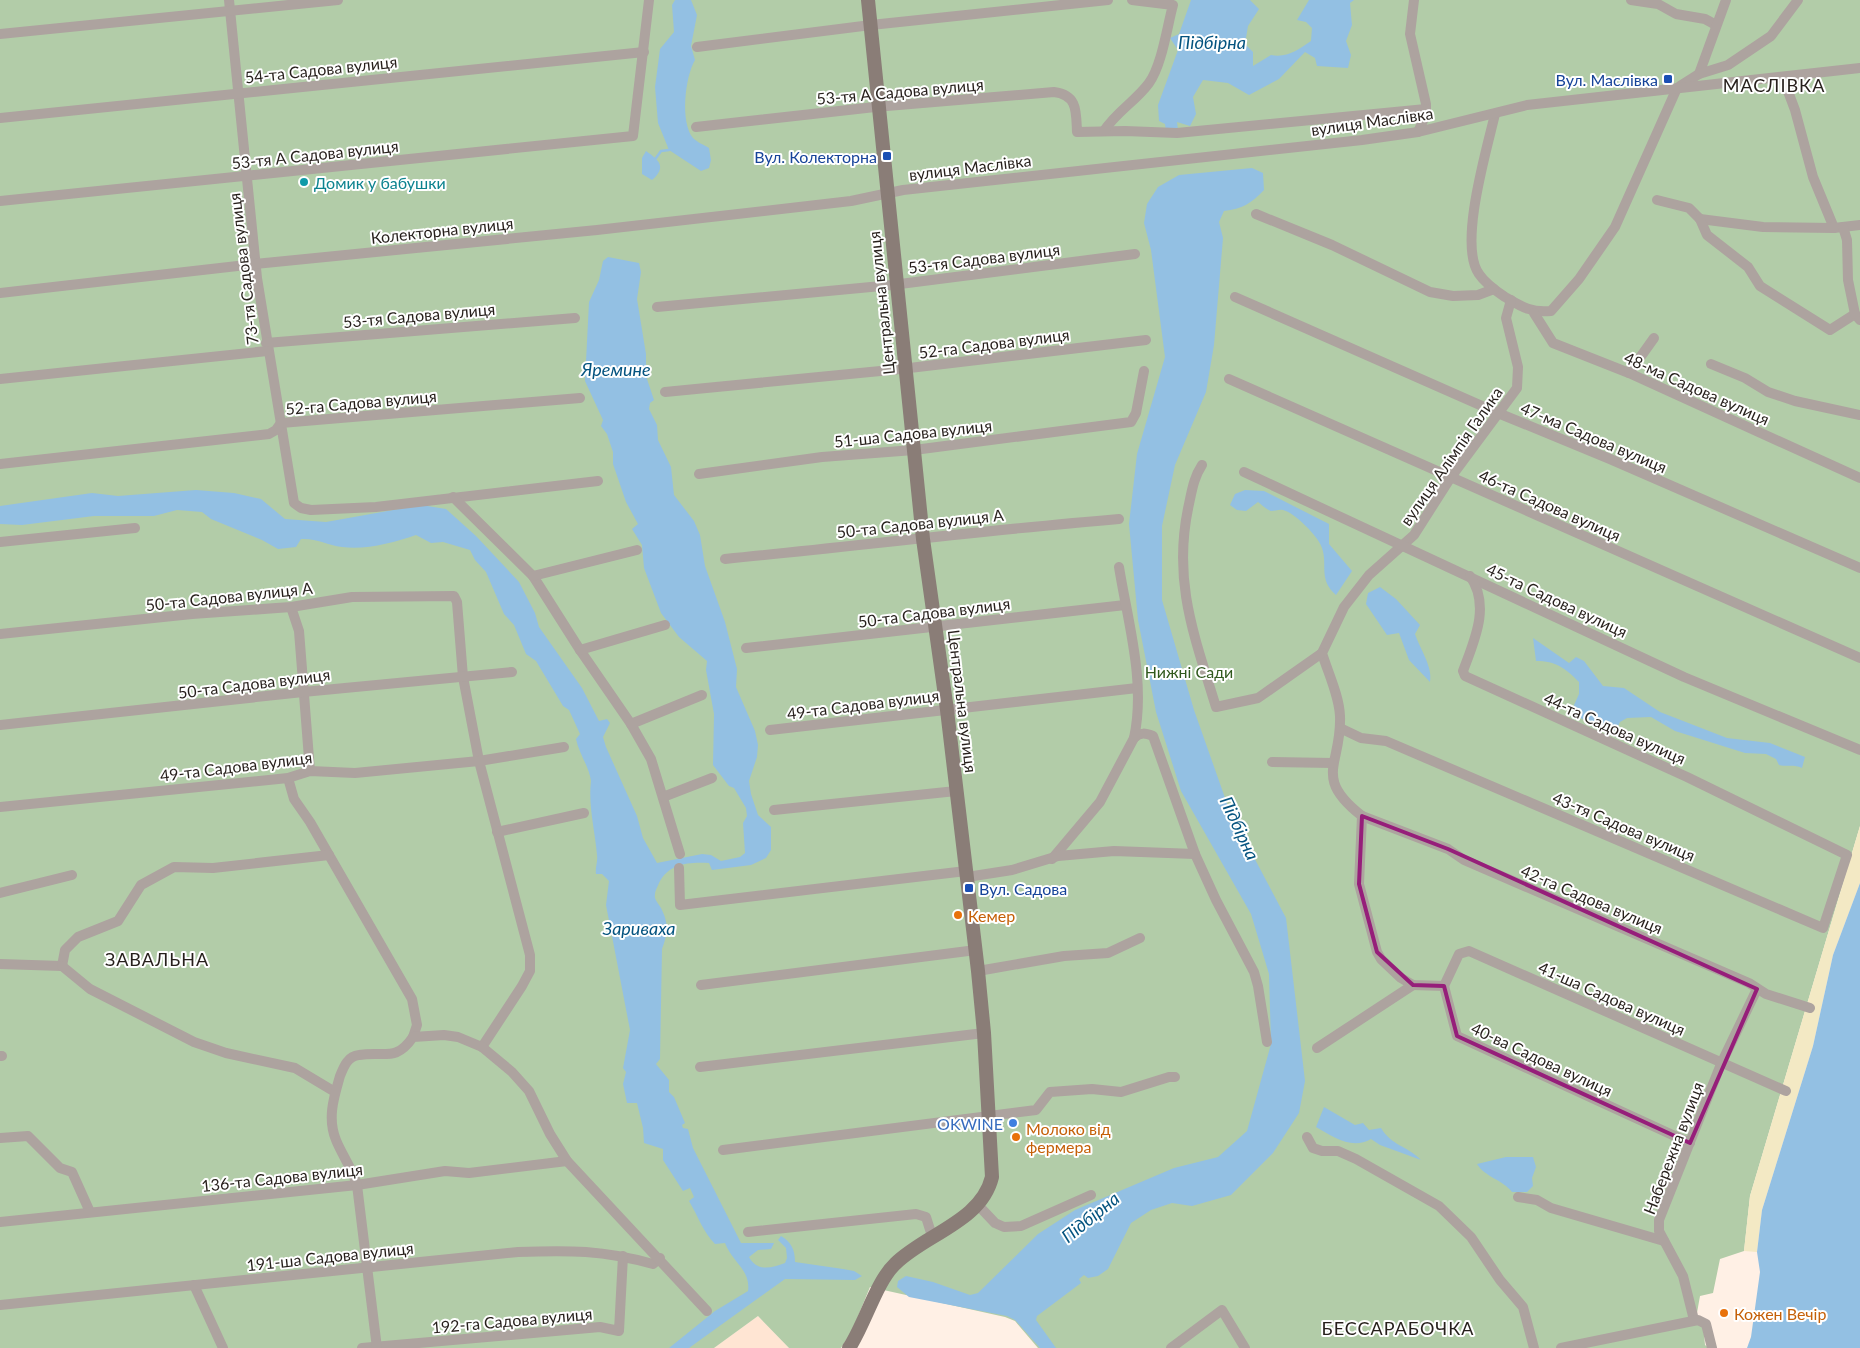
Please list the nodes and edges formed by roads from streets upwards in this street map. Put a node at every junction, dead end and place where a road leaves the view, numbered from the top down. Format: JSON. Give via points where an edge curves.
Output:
{"nodes":[{"id":1,"x":338,"y":0,"type":"edge"},
{"id":2,"x":649,"y":0,"type":"edge"},
{"id":3,"x":868,"y":0,"type":"edge"},
{"id":4,"x":1108,"y":0,"type":"edge"},
{"id":5,"x":1132,"y":0,"type":"edge"},
{"id":6,"x":1414,"y":0,"type":"edge"},
{"id":7,"x":1631,"y":0,"type":"edge"},
{"id":8,"x":1726,"y":0,"type":"edge"},
{"id":9,"x":1798,"y":0,"type":"edge"},
{"id":10,"x":230,"y":5,"type":"edge"},
{"id":11,"x":871,"y":25,"type":"junction"},
{"id":12,"x":1716,"y":25,"type":"junction"},
{"id":13,"x":0,"y":34,"type":"edge"},
{"id":14,"x":697,"y":47,"type":"dead end"},
{"id":15,"x":644,"y":52,"type":"junction"},
{"id":16,"x":1860,"y":68,"type":"edge"},
{"id":17,"x":1699,"y":74,"type":"junction"},
{"id":18,"x":1783,"y":78,"type":"junction"},
{"id":19,"x":1677,"y":88,"type":"junction"},
{"id":20,"x":240,"y":93,"type":"junction"},
{"id":21,"x":880,"y":107,"type":"junction"},
{"id":22,"x":1426,"y":109,"type":"junction"},
{"id":23,"x":1494,"y":114,"type":"junction"},
{"id":24,"x":0,"y":118,"type":"edge"},
{"id":25,"x":696,"y":127,"type":"dead end"},
{"id":26,"x":1104,"y":131,"type":"junction"},
{"id":27,"x":1418,"y":132,"type":"junction"},
{"id":28,"x":247,"y":176,"type":"junction"},
{"id":29,"x":886,"y":194,"type":"junction"},
{"id":30,"x":1657,"y":200,"type":"dead end"},
{"id":31,"x":0,"y":201,"type":"edge"},
{"id":32,"x":1256,"y":214,"type":"dead end"},
{"id":33,"x":1700,"y":219,"type":"junction"},
{"id":34,"x":1860,"y":225,"type":"edge"},
{"id":35,"x":1838,"y":227,"type":"junction"},
{"id":36,"x":1135,"y":254,"type":"dead end"},
{"id":37,"x":255,"y":264,"type":"junction"},
{"id":38,"x":896,"y":284,"type":"junction"},
{"id":39,"x":1494,"y":289,"type":"junction"},
{"id":40,"x":0,"y":293,"type":"edge"},
{"id":41,"x":1236,"y":297,"type":"dead end"},
{"id":42,"x":1511,"y":300,"type":"junction"},
{"id":43,"x":657,"y":307,"type":"dead end"},
{"id":44,"x":1534,"y":312,"type":"junction"},
{"id":45,"x":1857,"y":317,"type":"edge"},
{"id":46,"x":574,"y":318,"type":"dead end"},
{"id":47,"x":1654,"y":338,"type":"dead end"},
{"id":48,"x":1146,"y":340,"type":"dead end"},
{"id":49,"x":267,"y":347,"type":"junction"},
{"id":50,"x":1711,"y":364,"type":"dead end"},
{"id":51,"x":905,"y":368,"type":"junction"},
{"id":52,"x":1144,"y":371,"type":"dead end"},
{"id":53,"x":1629,"y":374,"type":"junction"},
{"id":54,"x":0,"y":379,"type":"edge"},
{"id":55,"x":1228,"y":380,"type":"dead end"},
{"id":56,"x":666,"y":392,"type":"dead end"},
{"id":57,"x":580,"y":398,"type":"dead end"},
{"id":58,"x":1498,"y":413,"type":"junction"},
{"id":59,"x":1860,"y":416,"type":"edge"},
{"id":60,"x":280,"y":423,"type":"junction"},
{"id":61,"x":914,"y":450,"type":"junction"},
{"id":62,"x":0,"y":464,"type":"edge"},
{"id":63,"x":1202,"y":465,"type":"dead end"},
{"id":64,"x":1244,"y":472,"type":"dead end"},
{"id":65,"x":699,"y":474,"type":"dead end"},
{"id":66,"x":1451,"y":477,"type":"junction"},
{"id":67,"x":1860,"y":478,"type":"edge"},
{"id":68,"x":598,"y":481,"type":"dead end"},
{"id":69,"x":453,"y":497,"type":"junction"},
{"id":70,"x":1119,"y":519,"type":"dead end"},
{"id":71,"x":135,"y":528,"type":"dead end"},
{"id":72,"x":923,"y":539,"type":"junction"},
{"id":73,"x":0,"y":542,"type":"edge"},
{"id":74,"x":1404,"y":545,"type":"junction"},
{"id":75,"x":637,"y":550,"type":"dead end"},
{"id":76,"x":725,"y":559,"type":"dead end"},
{"id":77,"x":1119,"y":567,"type":"dead end"},
{"id":78,"x":1860,"y":568,"type":"edge"},
{"id":79,"x":533,"y":576,"type":"junction"},
{"id":80,"x":1470,"y":576,"type":"junction"},
{"id":81,"x":1125,"y":604,"type":"junction"},
{"id":82,"x":291,"y":607,"type":"junction"},
{"id":83,"x":665,"y":625,"type":"dead end"},
{"id":84,"x":936,"y":628,"type":"junction"},
{"id":85,"x":0,"y":634,"type":"edge"},
{"id":86,"x":746,"y":648,"type":"dead end"},
{"id":87,"x":580,"y":650,"type":"junction"},
{"id":88,"x":1322,"y":653,"type":"junction"},
{"id":89,"x":1860,"y":658,"type":"edge"},
{"id":90,"x":512,"y":672,"type":"dead end"},
{"id":91,"x":463,"y":677,"type":"junction"},
{"id":92,"x":1137,"y":688,"type":"junction"},
{"id":93,"x":303,"y":692,"type":"junction"},
{"id":94,"x":702,"y":695,"type":"dead end"},
{"id":95,"x":947,"y":710,"type":"junction"},
{"id":96,"x":630,"y":724,"type":"junction"},
{"id":97,"x":0,"y":725,"type":"edge"},
{"id":98,"x":1340,"y":728,"type":"junction"},
{"id":99,"x":770,"y":730,"type":"dead end"},
{"id":100,"x":1134,"y":735,"type":"junction"},
{"id":101,"x":564,"y":747,"type":"dead end"},
{"id":102,"x":1860,"y":750,"type":"edge"},
{"id":103,"x":479,"y":761,"type":"junction"},
{"id":104,"x":1272,"y":762,"type":"dead end"},
{"id":105,"x":1333,"y":763,"type":"junction"},
{"id":106,"x":310,"y":770,"type":"junction"},
{"id":107,"x":288,"y":778,"type":"junction"},
{"id":108,"x":712,"y":778,"type":"dead end"},
{"id":109,"x":956,"y":791,"type":"junction"},
{"id":110,"x":663,"y":797,"type":"junction"},
{"id":111,"x":0,"y":807,"type":"edge"},
{"id":112,"x":774,"y":810,"type":"dead end"},
{"id":113,"x":584,"y":813,"type":"dead end"},
{"id":114,"x":1362,"y":816,"type":"junction"},
{"id":115,"x":498,"y":832,"type":"junction"},
{"id":116,"x":680,"y":854,"type":"dead end"},
{"id":117,"x":1195,"y":854,"type":"junction"},
{"id":118,"x":329,"y":855,"type":"junction"},
{"id":119,"x":1847,"y":855,"type":"joint"},
{"id":120,"x":1052,"y":859,"type":"junction"},
{"id":121,"x":679,"y":868,"type":"dead end"},
{"id":122,"x":72,"y":874,"type":"dead end"},
{"id":123,"x":967,"y":874,"type":"junction"},
{"id":124,"x":0,"y":893,"type":"edge"},
{"id":125,"x":1140,"y":938,"type":"dead end"},
{"id":126,"x":976,"y":950,"type":"junction"},
{"id":127,"x":0,"y":964,"type":"edge"},
{"id":128,"x":62,"y":966,"type":"junction"},
{"id":129,"x":978,"y":971,"type":"junction"},
{"id":130,"x":701,"y":985,"type":"dead end"},
{"id":131,"x":1413,"y":985,"type":"junction"},
{"id":132,"x":1444,"y":986,"type":"junction"},
{"id":133,"x":1757,"y":989,"type":"junction"},
{"id":134,"x":1810,"y":1008,"type":"dead end"},
{"id":135,"x":984,"y":1033,"type":"junction"},
{"id":136,"x":413,"y":1036,"type":"junction"},
{"id":137,"x":1267,"y":1042,"type":"dead end"},
{"id":138,"x":482,"y":1047,"type":"junction"},
{"id":139,"x":1317,"y":1048,"type":"dead end"},
{"id":140,"x":1722,"y":1064,"type":"junction"},
{"id":141,"x":700,"y":1067,"type":"dead end"},
{"id":142,"x":1175,"y":1077,"type":"dead end"},
{"id":143,"x":1786,"y":1091,"type":"dead end"},
{"id":144,"x":335,"y":1092,"type":"junction"},
{"id":145,"x":990,"y":1118,"type":"junction"},
{"id":146,"x":1307,"y":1137,"type":"dead end"},
{"id":147,"x":0,"y":1138,"type":"edge"},
{"id":148,"x":1690,"y":1143,"type":"junction"},
{"id":149,"x":723,"y":1150,"type":"dead end"},
{"id":150,"x":567,"y":1161,"type":"junction"},
{"id":151,"x":357,"y":1184,"type":"junction"},
{"id":152,"x":1091,"y":1195,"type":"dead end"},
{"id":153,"x":1518,"y":1197,"type":"dead end"},
{"id":154,"x":978,"y":1205,"type":"junction"},
{"id":155,"x":90,"y":1212,"type":"junction"},
{"id":156,"x":0,"y":1222,"type":"edge"},
{"id":157,"x":748,"y":1232,"type":"dead end"},
{"id":158,"x":932,"y":1236,"type":"junction"},
{"id":159,"x":1664,"y":1241,"type":"junction"},
{"id":160,"x":623,"y":1256,"type":"junction"},
{"id":161,"x":660,"y":1258,"type":"junction"},
{"id":162,"x":366,"y":1266,"type":"junction"},
{"id":163,"x":194,"y":1285,"type":"junction"},
{"id":164,"x":0,"y":1305,"type":"edge"},
{"id":165,"x":708,"y":1311,"type":"dead end"},
{"id":166,"x":1694,"y":1320,"type":"junction"},
{"id":167,"x":376,"y":1347,"type":"edge"},
{"id":168,"x":223,"y":1348,"type":"edge"},
{"id":169,"x":362,"y":1348,"type":"edge"},
{"id":170,"x":849,"y":1348,"type":"edge"},
{"id":171,"x":1171,"y":1348,"type":"edge"},
{"id":172,"x":1245,"y":1348,"type":"edge"},
{"id":173,"x":1534,"y":1348,"type":"edge"},
{"id":174,"x":1561,"y":1348,"type":"edge"},
{"id":175,"x":1712,"y":1348,"type":"edge"}],
"edges":[{"from":1,"to":10,"type":"street"},
{"from":2,"to":15,"type":"street"},
{"from":3,"to":11,"type":"street","name":"Центральна вулиця"},
{"from":4,"to":11,"type":"street"},
{"from":5,"to":26,"type":"street","via":[[1173,5],[1154,74]]},
{"from":6,"to":22,"type":"street","via":[[1410,34]]},
{"from":7,"to":12,"type":"street","via":[[1658,4],[1676,14],[1705,19]]},
{"from":8,"to":12,"type":"street"},
{"from":9,"to":17,"type":"street","via":[[1771,36],[1728,66]]},
{"from":10,"to":13,"type":"street"},
{"from":10,"to":20,"type":"street","name":"73-тя Садова вулиця"},
{"from":11,"to":14,"type":"street"},
{"from":11,"to":21,"type":"street","name":"Центральна вулиця"},
{"from":12,"to":17,"type":"street"},
{"from":15,"to":20,"type":"street","name":"54-та Садова вулиця"},
{"from":15,"to":28,"type":"street","name":"53-тя А Садова вулиця","via":[[633,136]]},
{"from":16,"to":18,"type":"street","name":"вулиця Маслівка"},
{"from":17,"to":19,"type":"street"},
{"from":18,"to":19,"type":"street","name":"вулиця Маслівка"},
{"from":18,"to":35,"type":"street","via":[[1813,176]]},
{"from":19,"to":23,"type":"street","name":"вулиця Маслівка","via":[[1527,105]]},
{"from":19,"to":44,"type":"street","via":[[1615,227],[1551,311]]},
{"from":20,"to":24,"type":"street","name":"54-та Садова вулиця"},
{"from":20,"to":28,"type":"street","name":"73-тя Садова вулиця"},
{"from":21,"to":25,"type":"street","name":"53-тя А Садова вулиця"},
{"from":21,"to":26,"type":"street","name":"53-тя А Садова вулиця","via":[[1054,92],[1066,94],[1073,103],[1078,132]]},
{"from":21,"to":29,"type":"street","name":"Центральна вулиця"},
{"from":22,"to":26,"type":"street","via":[[1177,133]]},
{"from":22,"to":27,"type":"street"},
{"from":23,"to":27,"type":"street","name":"вулиця Маслівка"},
{"from":23,"to":39,"type":"street","via":[[1476,196],[1471,240],[1472,256],[1479,274]]},
{"from":27,"to":29,"type":"street","name":"вулиця Маслівка"},
{"from":28,"to":31,"type":"street","name":"53-тя А Садова вулиця"},
{"from":28,"to":37,"type":"street","name":"73-тя Садова вулиця"},
{"from":29,"to":37,"type":"street","name":"Колекторна вулиця","via":[[852,201],[597,230]]},
{"from":29,"to":38,"type":"street","name":"Центральна вулиця"},
{"from":30,"to":33,"type":"street","via":[[1689,208]]},
{"from":32,"to":39,"type":"street","via":[[1332,245],[1430,292],[1453,296],[1478,295]]},
{"from":33,"to":35,"type":"street","via":[[1763,227]]},
{"from":33,"to":45,"type":"street","via":[[1708,235],[1748,267],[1760,286],[1830,330]]},
{"from":34,"to":35,"type":"street"},
{"from":35,"to":45,"type":"street","via":[[1847,240],[1848,280]]},
{"from":36,"to":38,"type":"street","name":"53-тя Садова вулиця"},
{"from":37,"to":40,"type":"street","name":"Колекторна вулиця"},
{"from":37,"to":49,"type":"street","name":"73-тя Садова вулиця"},
{"from":38,"to":43,"type":"street","name":"53-тя Садова вулиця"},
{"from":38,"to":51,"type":"street","name":"Центральна вулиця"},
{"from":39,"to":42,"type":"street"},
{"from":41,"to":58,"type":"street","name":"47-ма Садова вулиця"},
{"from":42,"to":44,"type":"street"},
{"from":42,"to":58,"type":"street","name":"вулиця Алімпія Галика","via":[[1506,318],[1518,367],[1517,388]]},
{"from":44,"to":53,"type":"street","name":"48-ма Садова вулиця","via":[[1553,343]]},
{"from":46,"to":49,"type":"street","name":"53-тя Садова вулиця"},
{"from":47,"to":53,"type":"street"},
{"from":48,"to":51,"type":"street","name":"52-га Садова вулиця"},
{"from":49,"to":54,"type":"street","name":"53-тя Садова вулиця"},
{"from":49,"to":60,"type":"street","name":"73-тя Садова вулиця"},
{"from":50,"to":59,"type":"street","via":[[1795,402]]},
{"from":51,"to":56,"type":"street","name":"52-га Садова вулиця"},
{"from":51,"to":61,"type":"street","name":"Центральна вулиця"},
{"from":52,"to":61,"type":"street","name":"51-ша Садова вулиця","via":[[1136,413],[1131,422]]},
{"from":53,"to":67,"type":"street","name":"48-ма Садова вулиця"},
{"from":55,"to":66,"type":"street","name":"46-та Садова вулиця"},
{"from":57,"to":60,"type":"street","name":"52-га Садова вулиця"},
{"from":58,"to":66,"type":"street","name":"вулиця Алімпія Галика"},
{"from":58,"to":78,"type":"street","name":"47-ма Садова вулиця"},
{"from":60,"to":62,"type":"street","name":"52-га Садова вулиця","via":[[269,434]]},
{"from":60,"to":69,"type":"street","name":"73-тя Садова вулиця","via":[[294,502],[301,508],[376,507]]},
{"from":61,"to":65,"type":"street","name":"51-ша Садова вулиця"},
{"from":61,"to":72,"type":"street","name":"Центральна вулиця"},
{"from":63,"to":88,"type":"street","via":[[1196,474],[1186,515],[1182,572],[1188,617],[1216,707],[1258,698]]},
{"from":64,"to":74,"type":"street","name":"45-та Садова вулиця"},
{"from":66,"to":74,"type":"street","name":"вулиця Алімпія Галика","via":[[1414,535]]},
{"from":66,"to":89,"type":"street","name":"46-та Садова вулиця"},
{"from":68,"to":69,"type":"street"},
{"from":69,"to":79,"type":"street"},
{"from":70,"to":72,"type":"street","name":"50-та Садова вулиця А","via":[[981,530]]},
{"from":71,"to":73,"type":"street"},
{"from":72,"to":76,"type":"street","name":"50-та Садова вулиця А"},
{"from":72,"to":84,"type":"street","name":"Центральна вулиця"},
{"from":74,"to":80,"type":"street","name":"45-та Садова вулиця"},
{"from":74,"to":88,"type":"street","name":"вулиця Алімпія Галика","via":[[1369,575],[1344,606]]},
{"from":75,"to":79,"type":"street"},
{"from":77,"to":81,"type":"street"},
{"from":79,"to":87,"type":"street"},
{"from":80,"to":102,"type":"street","name":"45-та Садова вулиця","via":[[1684,677]]},
{"from":80,"to":119,"type":"street","name":"44-та Садова вулиця","via":[[1477,589],[1481,609],[1463,671],[1465,676],[1688,777]]},
{"from":81,"to":84,"type":"street","name":"50-та Садова вулиця"},
{"from":81,"to":92,"type":"street"},
{"from":82,"to":85,"type":"street","name":"50-та Садова вулиця А"},
{"from":82,"to":91,"type":"street","name":"50-та Садова вулиця А","via":[[352,597],[454,596]]},
{"from":82,"to":93,"type":"street","via":[[299,631]]},
{"from":83,"to":87,"type":"street"},
{"from":84,"to":86,"type":"street","name":"50-та Садова вулиця"},
{"from":84,"to":95,"type":"street","name":"Центральна вулиця"},
{"from":87,"to":96,"type":"street"},
{"from":88,"to":98,"type":"street","via":[[1336,694]]},
{"from":90,"to":91,"type":"street","name":"50-та Садова вулиця"},
{"from":91,"to":93,"type":"street","name":"50-та Садова вулиця"},
{"from":91,"to":103,"type":"street"},
{"from":92,"to":95,"type":"street","name":"49-та Садова вулиця"},
{"from":92,"to":100,"type":"street","via":[[1138,714]]},
{"from":93,"to":97,"type":"street","name":"50-та Садова вулиця"},
{"from":93,"to":106,"type":"street"},
{"from":94,"to":96,"type":"street"},
{"from":95,"to":99,"type":"street","name":"49-та Садова вулиця"},
{"from":95,"to":109,"type":"street","name":"Центральна вулиця"},
{"from":96,"to":110,"type":"street","via":[[651,759]]},
{"from":98,"to":105,"type":"street"},
{"from":98,"to":119,"type":"street","name":"43-тя Садова вулиця","via":[[1361,738],[1386,741],[1823,928]]},
{"from":100,"to":117,"type":"street","via":[[1144,733],[1153,736]]},
{"from":100,"to":120,"type":"street","via":[[1100,802]]},
{"from":101,"to":103,"type":"street","name":"49-та Садова вулиця"},
{"from":103,"to":106,"type":"street","name":"49-та Садова вулиця","via":[[354,773]]},
{"from":103,"to":115,"type":"street"},
{"from":104,"to":105,"type":"street"},
{"from":105,"to":114,"type":"street","via":[[1337,792]]},
{"from":106,"to":107,"type":"street","name":"49-та Садова вулиця"},
{"from":107,"to":111,"type":"street","name":"49-та Садова вулиця"},
{"from":107,"to":118,"type":"street","via":[[294,799]]},
{"from":108,"to":110,"type":"street"},
{"from":109,"to":112,"type":"street"},
{"from":109,"to":123,"type":"street","name":"Центральна вулиця"},
{"from":110,"to":116,"type":"street"},
{"from":113,"to":115,"type":"street"},
{"from":114,"to":131,"type":"street","via":[[1359,884],[1378,952],[1401,978]]},
{"from":114,"to":133,"type":"street","name":"42-га Садова вулиця","via":[[1448,850],[1464,860]]},
{"from":115,"to":138,"type":"street","via":[[530,956],[530,971],[511,1006]]},
{"from":117,"to":120,"type":"street","via":[[1114,851]]},
{"from":117,"to":137,"type":"street","via":[[1254,972]]},
{"from":118,"to":128,"type":"street","via":[[213,868],[174,867],[141,885],[118,921],[78,937],[65,950]]},
{"from":118,"to":136,"type":"street","via":[[412,1000],[417,1024]]},
{"from":120,"to":123,"type":"street","via":[[1012,870]]},
{"from":121,"to":123,"type":"street","via":[[680,905]]},
{"from":122,"to":124,"type":"street"},
{"from":123,"to":126,"type":"street","name":"Центральна вулиця"},
{"from":125,"to":129,"type":"street","via":[[1108,952]]},
{"from":126,"to":129,"type":"street","name":"Центральна вулиця"},
{"from":126,"to":130,"type":"street"},
{"from":127,"to":128,"type":"street"},
{"from":128,"to":144,"type":"street","via":[[90,989],[194,1042],[226,1053],[295,1068]]},
{"from":129,"to":135,"type":"street","name":"Центральна вулиця"},
{"from":131,"to":132,"type":"street"},
{"from":131,"to":139,"type":"street"},
{"from":132,"to":140,"type":"street","name":"41-ша Садова вулиця","via":[[1459,954],[1469,951],[1585,1000]]},
{"from":132,"to":148,"type":"street","name":"40-ва Садова вулиця","via":[[1458,1036]]},
{"from":133,"to":134,"type":"street","name":"42-га Садова вулиця"},
{"from":133,"to":140,"type":"street","name":"Набережна вулиця"},
{"from":135,"to":141,"type":"street"},
{"from":135,"to":145,"type":"street","name":"Центральна вулиця"},
{"from":136,"to":138,"type":"street","via":[[458,1036]]},
{"from":136,"to":144,"type":"street","via":[[398,1053],[351,1057],[343,1068]]},
{"from":138,"to":150,"type":"street","via":[[529,1091]]},
{"from":140,"to":143,"type":"street","name":"41-ша Садова вулиця"},
{"from":140,"to":148,"type":"street","name":"Набережна вулиця"},
{"from":142,"to":145,"type":"street","via":[[1121,1092],[1059,1090],[1050,1092],[1036,1110]]},
{"from":144,"to":151,"type":"street","via":[[330,1114],[336,1139]]},
{"from":145,"to":149,"type":"street"},
{"from":145,"to":154,"type":"street","name":"Центральна вулиця","via":[[992,1177],[987,1194]]},
{"from":146,"to":173,"type":"street","via":[[1313,1148],[1338,1151],[1356,1159],[1439,1206],[1471,1237],[1500,1280],[1524,1306]]},
{"from":147,"to":155,"type":"street","via":[[28,1136],[60,1168],[72,1172]]},
{"from":148,"to":159,"type":"street","name":"Набережна вулиця","via":[[1659,1220],[1659,1232]]},
{"from":150,"to":151,"type":"street","name":"136-та Садова вулиця","via":[[468,1173],[445,1171]]},
{"from":150,"to":161,"type":"street"},
{"from":151,"to":155,"type":"street","name":"136-та Садова вулиця"},
{"from":151,"to":162,"type":"street"},
{"from":152,"to":154,"type":"street","via":[[1021,1226],[1004,1227],[995,1223]]},
{"from":153,"to":159,"type":"street","via":[[1537,1200],[1551,1208]]},
{"from":154,"to":158,"type":"street","name":"Центральна вулиця"},
{"from":155,"to":156,"type":"street","name":"136-та Садова вулиця"},
{"from":157,"to":158,"type":"street","via":[[916,1214],[926,1217]]},
{"from":158,"to":170,"type":"street","name":"Центральна вулиця","via":[[909,1252],[885,1276]]},
{"from":159,"to":166,"type":"street","name":"Набережна вулиця","via":[[1683,1276]]},
{"from":160,"to":161,"type":"street","name":"191-ша Садова вулиця","via":[[653,1264]]},
{"from":160,"to":162,"type":"street","name":"191-ша Садова вулиця","via":[[570,1250]]},
{"from":160,"to":167,"type":"street","name":"192-га Садова вулиця","via":[[619,1331],[600,1327]]},
{"from":161,"to":165,"type":"street"},
{"from":162,"to":163,"type":"street","name":"191-ша Садова вулиця"},
{"from":162,"to":167,"type":"street"},
{"from":163,"to":164,"type":"street","name":"191-ша Садова вулиця"},
{"from":163,"to":168,"type":"street"},
{"from":166,"to":174,"type":"street"},
{"from":166,"to":175,"type":"street","via":[[1706,1324]]},
{"from":167,"to":169,"type":"street","name":"192-га Садова вулиця"},
{"from":171,"to":172,"type":"street","via":[[1222,1310]]}]}
